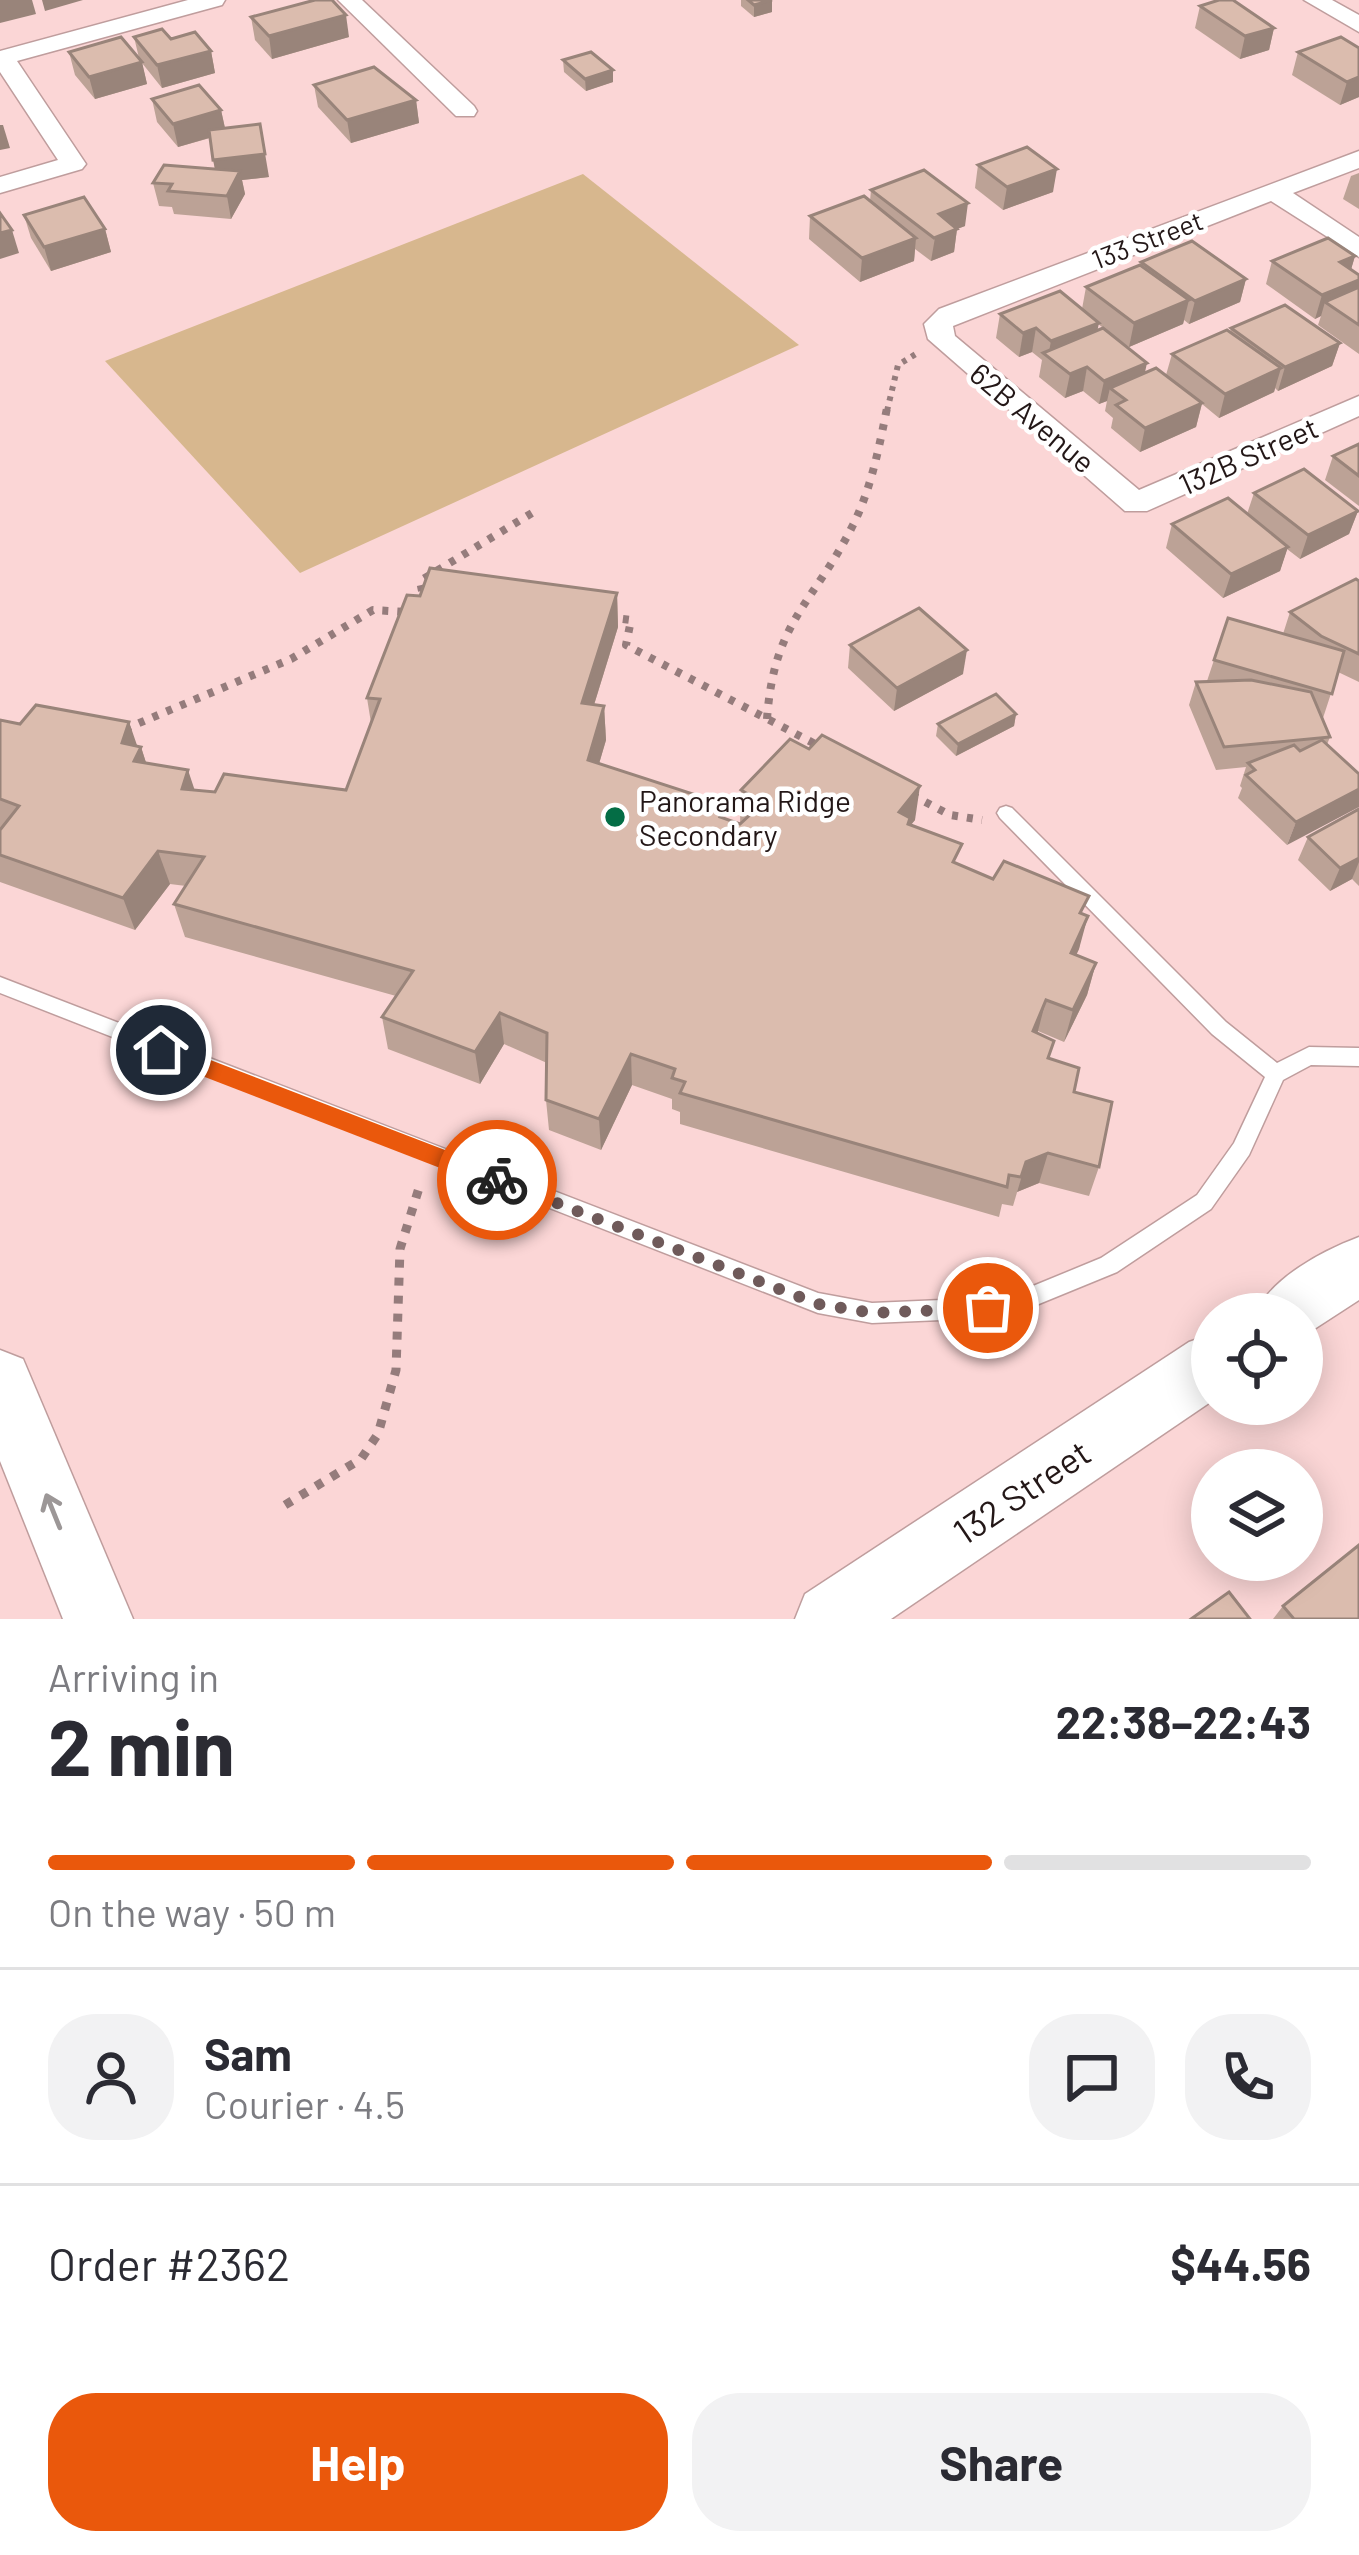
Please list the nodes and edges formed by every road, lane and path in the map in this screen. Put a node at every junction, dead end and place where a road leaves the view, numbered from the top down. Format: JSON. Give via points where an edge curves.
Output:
{"nodes":[{"id":1,"x":214,"y":0,"type":"edge"},
{"id":2,"x":349,"y":0,"type":"edge"},
{"id":3,"x":1315,"y":0,"type":"edge"},
{"id":4,"x":1359,"y":25,"type":"edge"},
{"id":5,"x":1,"y":58,"type":"edge"},
{"id":6,"x":465,"y":111,"type":"dead end"},
{"id":7,"x":1359,"y":159,"type":"edge"},
{"id":8,"x":0,"y":185,"type":"edge"},
{"id":9,"x":1274,"y":191,"type":"junction"},
{"id":10,"x":1359,"y":249,"type":"edge"},
{"id":11,"x":935,"y":336,"type":"junction"},
{"id":12,"x":1359,"y":405,"type":"edge"},
{"id":13,"x":1136,"y":504,"type":"joint"},
{"id":14,"x":536,"y":509,"type":"dead end"},
{"id":15,"x":422,"y":591,"type":"junction"},
{"id":16,"x":445,"y":594,"type":"edge"},
{"id":17,"x":608,"y":616,"type":"edge"},
{"id":18,"x":767,"y":719,"type":"junction"},
{"id":19,"x":116,"y":733,"type":"edge"},
{"id":20,"x":828,"y":751,"type":"edge"},
{"id":21,"x":909,"y":794,"type":"edge"},
{"id":22,"x":1013,"y":820,"type":"joint"},
{"id":23,"x":0,"y":985,"type":"edge"},
{"id":24,"x":1359,"y":1057,"type":"edge"},
{"id":25,"x":1276,"y":1074,"type":"junction"},
{"id":26,"x":419,"y":1188,"type":"dead end"},
{"id":27,"x":1359,"y":1265,"type":"edge"},
{"id":28,"x":1317,"y":1293,"type":"edge"},
{"id":29,"x":1191,"y":1378,"type":"edge"},
{"id":30,"x":0,"y":1381,"type":"edge"},
{"id":31,"x":285,"y":1505,"type":"dead end"},
{"id":32,"x":98,"y":1619,"type":"edge"},
{"id":33,"x":830,"y":1619,"type":"edge"}],
"edges":[{"from":1,"to":5,"type":"street"},
{"from":2,"to":6,"type":"street"},
{"from":3,"to":4,"type":"street"},
{"from":5,"to":8,"type":"street","via":[[73,164]]},
{"from":7,"to":9,"type":"street","name":"133 Street"},
{"from":9,"to":10,"type":"street"},
{"from":9,"to":11,"type":"street","name":"133 Street","via":[[949,315]]},
{"from":11,"to":13,"type":"street","name":"62B Avenue"},
{"from":11,"to":18,"type":"path","via":[[898,365],[851,528],[778,642]]},
{"from":12,"to":13,"type":"street","name":"132B Street"},
{"from":14,"to":15,"type":"path","via":[[420,580]]},
{"from":15,"to":16,"type":"path"},
{"from":15,"to":19,"type":"path","via":[[416,612],[373,610],[291,659]]},
{"from":17,"to":18,"type":"path","via":[[631,620],[626,645]]},
{"from":18,"to":20,"type":"path"},
{"from":21,"to":22,"type":"path","via":[[950,815]]},
{"from":22,"to":25,"type":"lane","via":[[1219,1028]]},
{"from":23,"to":25,"type":"lane","via":[[818,1304],[872,1313],[988,1308],[1109,1265],[1204,1202],[1242,1149]]},
{"from":24,"to":25,"type":"lane","via":[[1309,1056]]},
{"from":26,"to":31,"type":"path","via":[[400,1249],[396,1370],[378,1434],[361,1459]]},
{"from":27,"to":28,"type":"main road"},
{"from":29,"to":33,"type":"main road","name":"132 Street"},
{"from":32,"to":30,"type":"main road","one_way":true}]}
